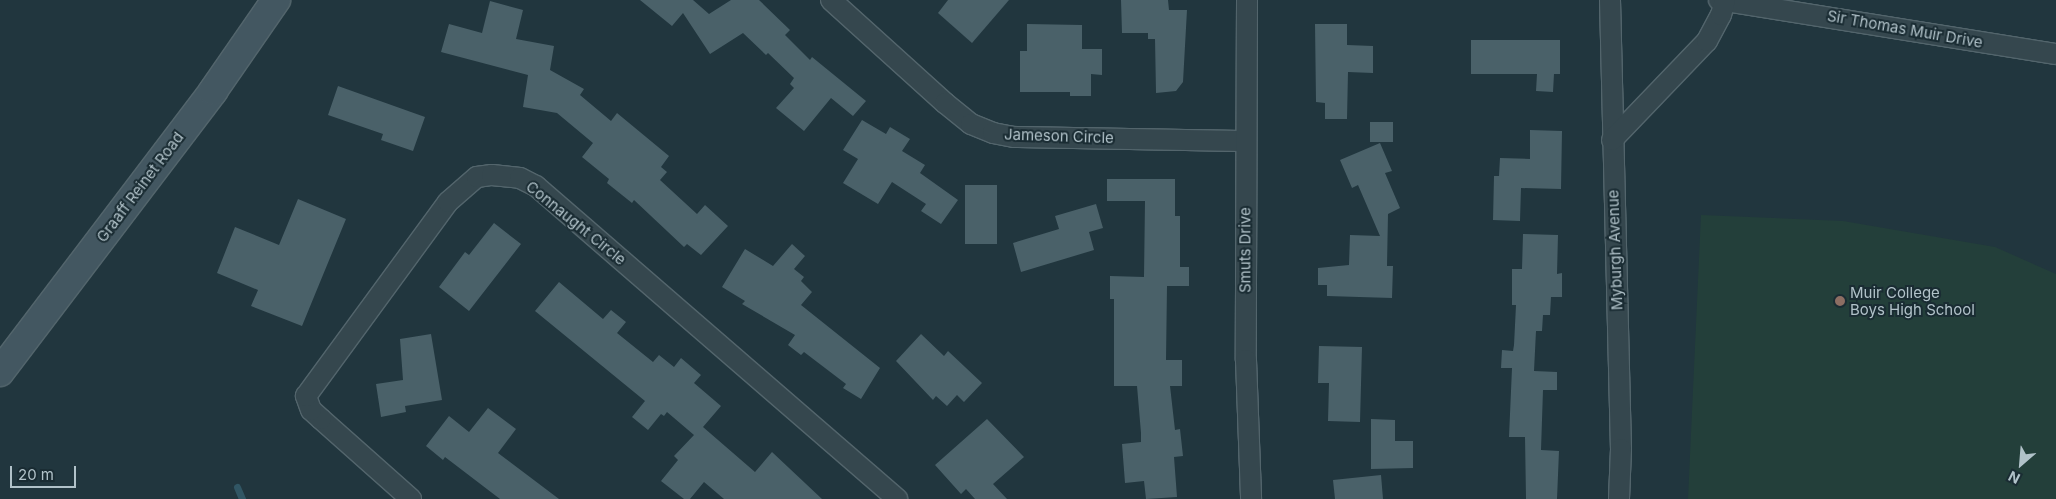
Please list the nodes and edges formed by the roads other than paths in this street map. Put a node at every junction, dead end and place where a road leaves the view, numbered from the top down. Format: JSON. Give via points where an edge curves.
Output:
{"nodes":[{"id":1,"x":276,"y":0,"type":"edge"},
{"id":2,"x":832,"y":0,"type":"edge"},
{"id":3,"x":1247,"y":0,"type":"edge"},
{"id":4,"x":1610,"y":0,"type":"edge"},
{"id":5,"x":1723,"y":0,"type":"edge"},
{"id":6,"x":2056,"y":54,"type":"edge"},
{"id":7,"x":1612,"y":140,"type":"junction"},
{"id":8,"x":1245,"y":141,"type":"junction"},
{"id":9,"x":0,"y":372,"type":"edge"},
{"id":10,"x":411,"y":499,"type":"edge"},
{"id":11,"x":897,"y":499,"type":"edge"},
{"id":12,"x":1251,"y":499,"type":"edge"},
{"id":13,"x":1619,"y":499,"type":"edge"}],
"edges":[{"from":1,"to":9,"type":"main road","name":"Graaff Reinet Road","via":[[213,91]]},
{"from":2,"to":8,"type":"street","name":"Jameson Circle","via":[[971,124],[993,133],[1014,137]]},
{"from":3,"to":8,"type":"street","name":"Smuts Drive"},
{"from":4,"to":7,"type":"street","name":"Myburgh Avenue"},
{"from":5,"to":6,"type":"street","name":"Sir Thomas Muir Drive"},
{"from":5,"to":7,"type":"street","name":"Sir Thomas Muir Drive","via":[[1722,15],[1707,41]]},
{"from":7,"to":13,"type":"street","name":"Myburgh Avenue","via":[[1621,449]]},
{"from":8,"to":12,"type":"street","name":"Smuts Drive","via":[[1246,360]]},
{"from":10,"to":11,"type":"street","name":"Connaught Circle","via":[[320,419],[306,402],[307,391],[431,222],[462,187],[477,177],[505,175],[536,186]]}]}
